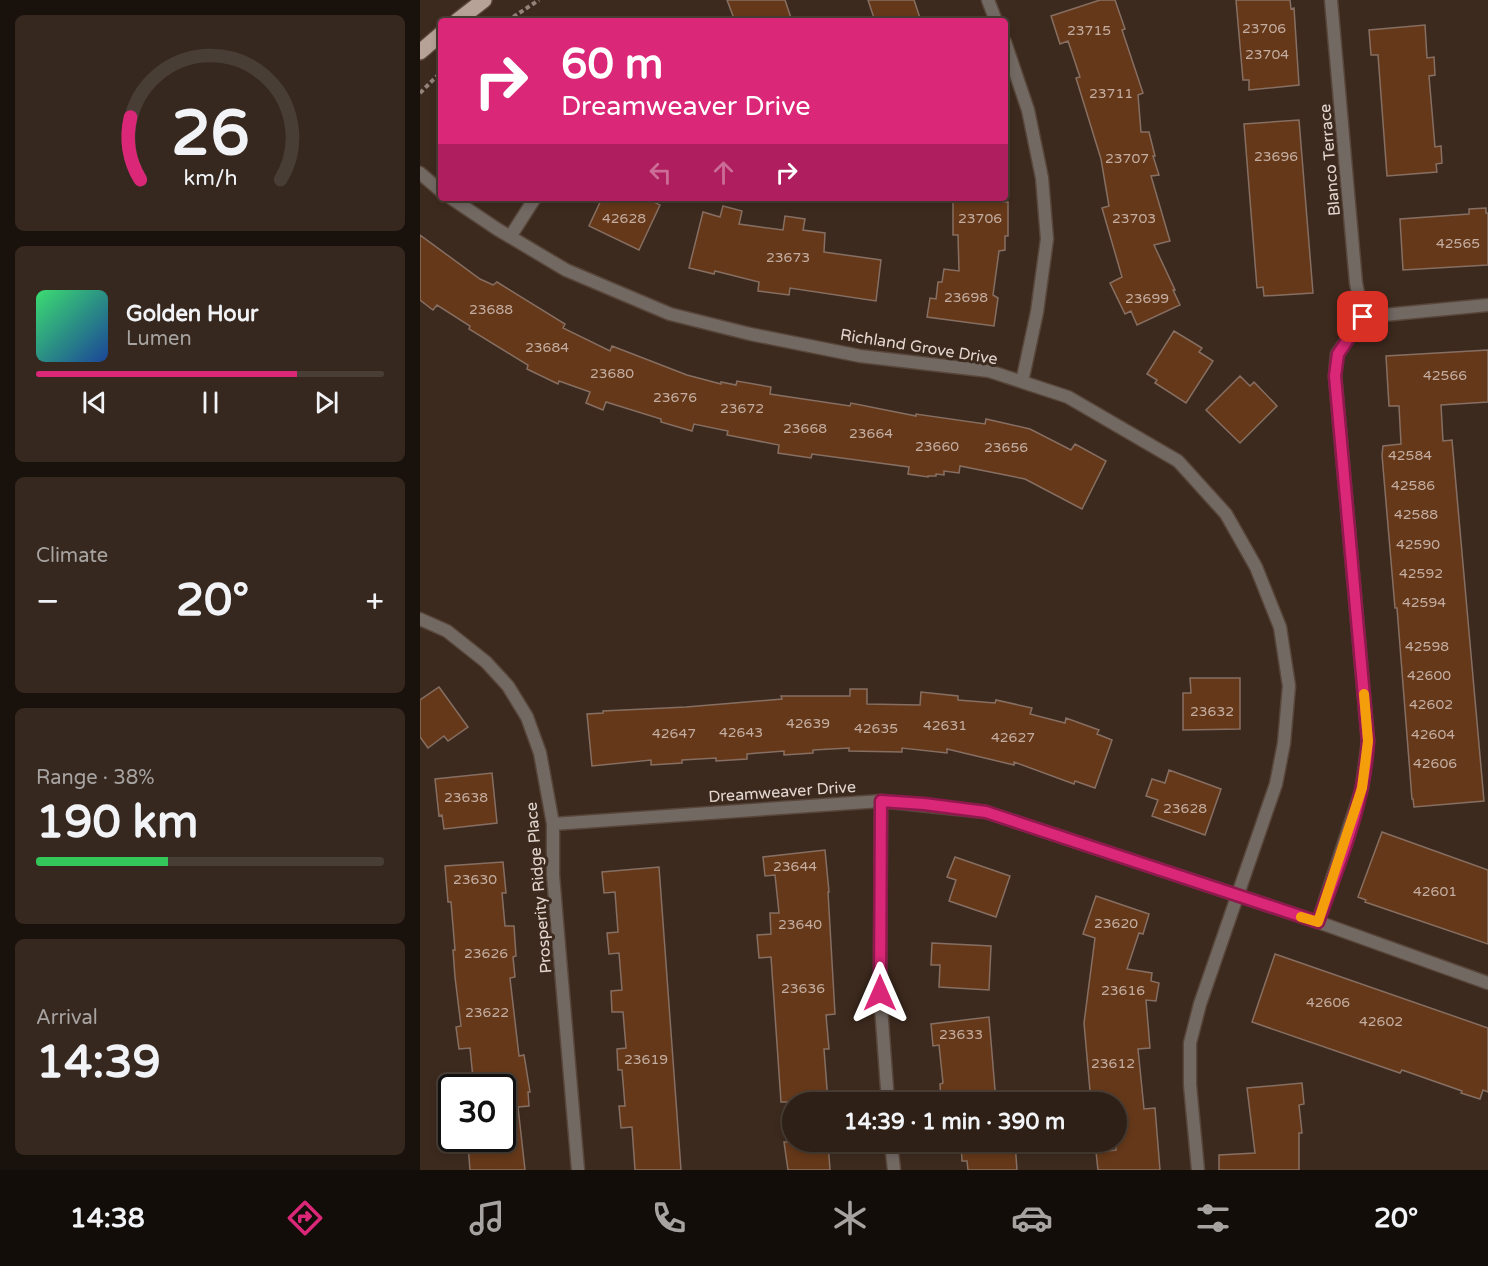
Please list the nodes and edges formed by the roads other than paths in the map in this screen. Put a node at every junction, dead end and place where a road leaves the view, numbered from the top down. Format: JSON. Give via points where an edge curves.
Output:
{"nodes":[{"id":1,"x":484,"y":0,"type":"edge"},
{"id":2,"x":988,"y":0,"type":"edge"},
{"id":3,"x":1331,"y":0,"type":"edge"},
{"id":4,"x":461,"y":18,"type":"edge"},
{"id":5,"x":995,"y":18,"type":"edge"},
{"id":6,"x":438,"y":37,"type":"edge"},
{"id":7,"x":1008,"y":51,"type":"edge"},
{"id":8,"x":420,"y":52,"type":"edge"},
{"id":9,"x":420,"y":173,"type":"edge"},
{"id":10,"x":438,"y":188,"type":"edge"},
{"id":11,"x":456,"y":201,"type":"edge"},
{"id":12,"x":533,"y":201,"type":"edge"},
{"id":13,"x":510,"y":237,"type":"junction"},
{"id":14,"x":1488,"y":305,"type":"edge"},
{"id":15,"x":1363,"y":317,"type":"junction"},
{"id":16,"x":1022,"y":382,"type":"junction"},
{"id":17,"x":420,"y":620,"type":"edge"},
{"id":18,"x":881,"y":801,"type":"junction"},
{"id":19,"x":553,"y":824,"type":"junction"},
{"id":20,"x":1239,"y":896,"type":"junction"},
{"id":21,"x":1318,"y":922,"type":"junction"},
{"id":22,"x":1488,"y":983,"type":"edge"},
{"id":23,"x":887,"y":1092,"type":"edge"},
{"id":24,"x":892,"y":1152,"type":"edge"},
{"id":25,"x":578,"y":1170,"type":"edge"},
{"id":26,"x":894,"y":1170,"type":"edge"},
{"id":27,"x":1198,"y":1170,"type":"edge"}],
"edges":[{"from":1,"to":4,"type":"main road"},
{"from":2,"to":5,"type":"street"},
{"from":3,"to":15,"type":"street","name":"Blanco Terrace","via":[[1356,283]]},
{"from":6,"to":8,"type":"main road"},
{"from":7,"to":16,"type":"street","via":[[1028,110],[1042,178],[1047,239]]},
{"from":9,"to":10,"type":"street"},
{"from":11,"to":13,"type":"street","name":"Richland Grove Drive"},
{"from":12,"to":13,"type":"street"},
{"from":13,"to":16,"type":"street","name":"Richland Grove Drive","via":[[566,270],[670,315],[860,356],[989,371]]},
{"from":14,"to":15,"type":"street"},
{"from":15,"to":21,"type":"street","via":[[1338,354],[1335,376],[1368,741],[1362,788]]},
{"from":16,"to":20,"type":"street","name":"Richland Grove Drive","via":[[1068,397],[1178,461],[1226,514],[1256,567],[1280,627],[1289,686],[1276,784]]},
{"from":17,"to":19,"type":"street","name":"Prosperity Ridge Place","via":[[447,632],[486,662],[508,686],[527,717],[540,753]]},
{"from":18,"to":19,"type":"street","name":"Dreamweaver Drive"},
{"from":18,"to":20,"type":"street","name":"Dreamweaver Drive","via":[[986,812]]},
{"from":18,"to":23,"type":"street","via":[[880,993]]},
{"from":19,"to":25,"type":"street","name":"Prosperity Ridge Place","via":[[553,876]]},
{"from":20,"to":21,"type":"street","name":"Dreamweaver Drive"},
{"from":20,"to":27,"type":"street","name":"Richland Grove Drive","via":[[1190,1042]]},
{"from":21,"to":22,"type":"street","name":"Dreamweaver Drive"},
{"from":24,"to":26,"type":"street"}]}
